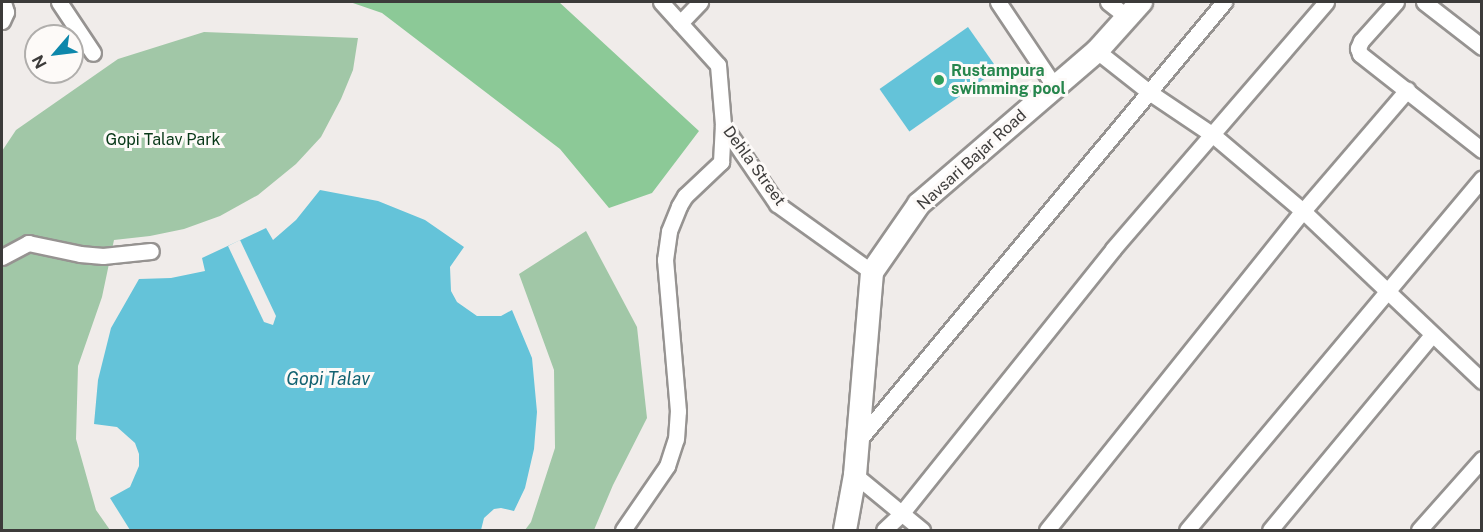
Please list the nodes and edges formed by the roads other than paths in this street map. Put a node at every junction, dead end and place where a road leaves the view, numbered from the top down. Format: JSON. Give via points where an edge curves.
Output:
{"nodes":[{"id":1,"x":3,"y":2,"type":"edge"},
{"id":2,"x":59,"y":2,"type":"edge"},
{"id":3,"x":661,"y":2,"type":"edge"},
{"id":4,"x":700,"y":2,"type":"edge"},
{"id":5,"x":998,"y":2,"type":"edge"},
{"id":6,"x":1108,"y":2,"type":"edge"},
{"id":7,"x":1224,"y":2,"type":"edge"},
{"id":8,"x":1326,"y":2,"type":"edge"},
{"id":9,"x":1396,"y":2,"type":"edge"},
{"id":10,"x":1424,"y":2,"type":"edge"},
{"id":11,"x":1134,"y":9,"type":"edge"},
{"id":12,"x":2,"y":21,"type":"edge"},
{"id":13,"x":680,"y":22,"type":"junction"},
{"id":14,"x":1482,"y":47,"type":"edge"},
{"id":15,"x":1097,"y":51,"type":"junction"},
{"id":16,"x":93,"y":53,"type":"dead end"},
{"id":17,"x":1055,"y":87,"type":"junction"},
{"id":18,"x":1407,"y":90,"type":"junction"},
{"id":19,"x":1149,"y":92,"type":"junction"},
{"id":20,"x":723,"y":125,"type":"junction"},
{"id":21,"x":1213,"y":135,"type":"junction"},
{"id":22,"x":1482,"y":150,"type":"edge"},
{"id":23,"x":1482,"y":178,"type":"edge"},
{"id":24,"x":1303,"y":211,"type":"junction"},
{"id":25,"x":151,"y":251,"type":"dead end"},
{"id":26,"x":2,"y":257,"type":"edge"},
{"id":27,"x":872,"y":273,"type":"junction"},
{"id":28,"x":1387,"y":289,"type":"junction"},
{"id":29,"x":1432,"y":334,"type":"junction"},
{"id":30,"x":1480,"y":376,"type":"edge"},
{"id":31,"x":858,"y":441,"type":"junction"},
{"id":32,"x":1482,"y":459,"type":"edge"},
{"id":33,"x":855,"y":475,"type":"junction"},
{"id":34,"x":901,"y":514,"type":"junction"},
{"id":35,"x":623,"y":531,"type":"edge"},
{"id":36,"x":845,"y":531,"type":"edge"},
{"id":37,"x":884,"y":531,"type":"edge"},
{"id":38,"x":922,"y":531,"type":"edge"},
{"id":39,"x":1047,"y":531,"type":"edge"},
{"id":40,"x":1187,"y":531,"type":"edge"},
{"id":41,"x":1270,"y":531,"type":"edge"},
{"id":42,"x":1419,"y":531,"type":"edge"}],
"edges":[{"from":1,"to":12,"type":"street","via":[[6,12]]},
{"from":2,"to":16,"type":"street"},
{"from":3,"to":13,"type":"street","name":"Dehla Street"},
{"from":4,"to":13,"type":"street"},
{"from":5,"to":17,"type":"street"},
{"from":6,"to":11,"type":"street"},
{"from":7,"to":19,"type":"street"},
{"from":8,"to":21,"type":"street"},
{"from":9,"to":18,"type":"street","via":[[1358,48]]},
{"from":10,"to":14,"type":"street"},
{"from":11,"to":15,"type":"main road","name":"Navsari Bajar Road"},
{"from":13,"to":20,"type":"street","name":"Dehla Street","via":[[718,65]]},
{"from":15,"to":17,"type":"main road","name":"Navsari Bajar Road"},
{"from":15,"to":19,"type":"street"},
{"from":17,"to":27,"type":"main road","name":"Navsari Bajar Road","via":[[919,204]]},
{"from":18,"to":22,"type":"street"},
{"from":18,"to":24,"type":"street"},
{"from":19,"to":21,"type":"street"},
{"from":19,"to":31,"type":"street"},
{"from":20,"to":27,"type":"street","name":"Dehla Street","via":[[777,204]]},
{"from":20,"to":35,"type":"street","via":[[721,162],[685,196],[669,231],[665,280],[678,411],[676,439],[667,466]]},
{"from":21,"to":24,"type":"street"},
{"from":21,"to":34,"type":"street","via":[[1113,249]]},
{"from":23,"to":28,"type":"street"},
{"from":24,"to":28,"type":"street"},
{"from":24,"to":39,"type":"street"},
{"from":25,"to":26,"type":"street","via":[[91,255],[28,243]]},
{"from":27,"to":31,"type":"main road","name":"Navsari Bajar Road"},
{"from":28,"to":29,"type":"street"},
{"from":28,"to":40,"type":"street"},
{"from":29,"to":30,"type":"street"},
{"from":29,"to":41,"type":"street"},
{"from":31,"to":33,"type":"main road","name":"Navsari Bajar Road"},
{"from":32,"to":42,"type":"street"},
{"from":33,"to":34,"type":"street"},
{"from":33,"to":36,"type":"main road","name":"Navsari Bajar Road"},
{"from":34,"to":37,"type":"street"},
{"from":34,"to":38,"type":"street"}]}
